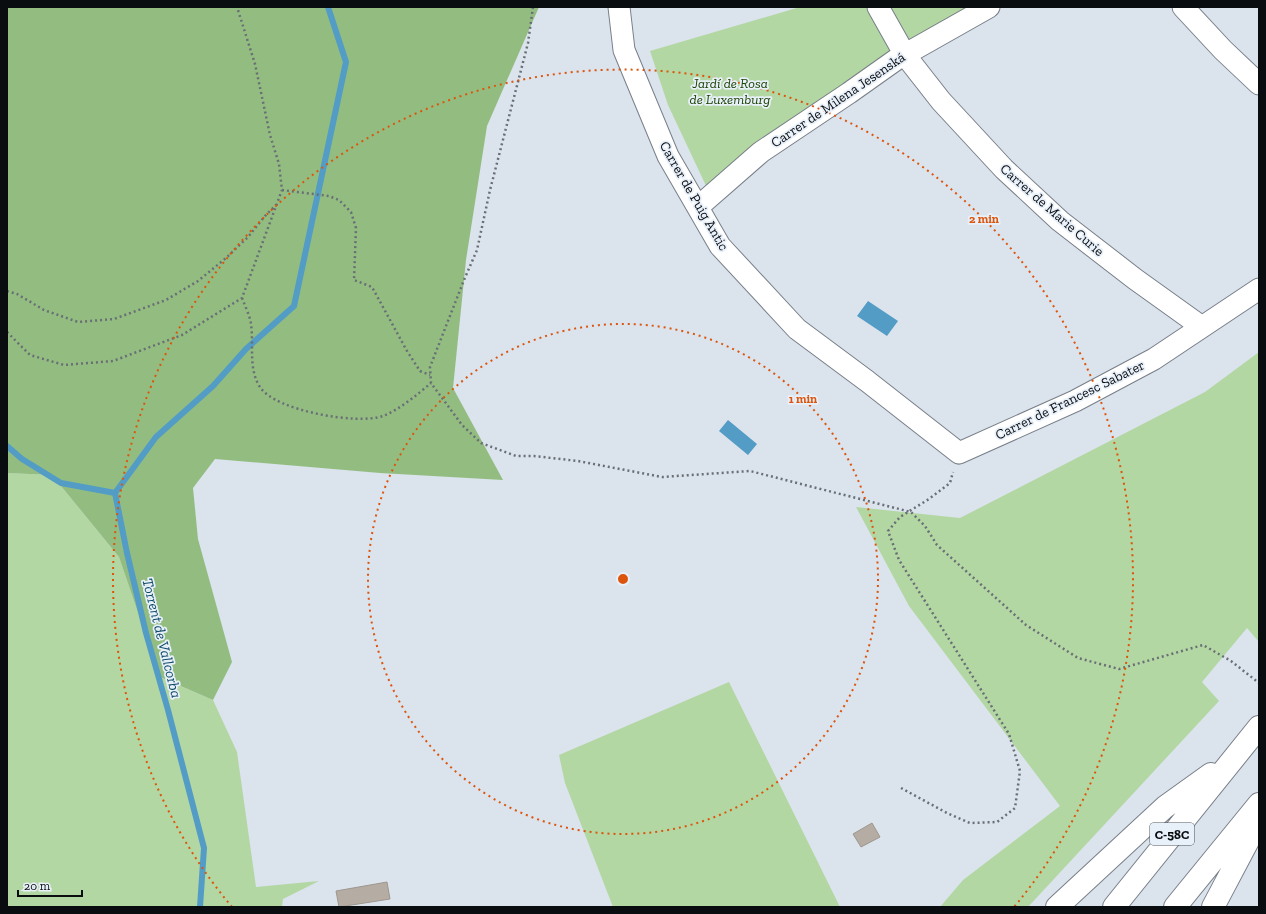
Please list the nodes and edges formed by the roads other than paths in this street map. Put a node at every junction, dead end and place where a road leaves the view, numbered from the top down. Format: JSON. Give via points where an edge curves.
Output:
{"nodes":[{"id":1,"x":619,"y":7,"type":"edge"},
{"id":2,"x":878,"y":7,"type":"edge"},
{"id":3,"x":990,"y":7,"type":"edge"},
{"id":4,"x":1183,"y":7,"type":"edge"},
{"id":5,"x":904,"y":55,"type":"junction"},
{"id":6,"x":1259,"y":84,"type":"edge"},
{"id":7,"x":698,"y":208,"type":"junction"},
{"id":8,"x":1259,"y":289,"type":"edge"},
{"id":9,"x":1202,"y":327,"type":"junction"},
{"id":10,"x":959,"y":453,"type":"joint"},
{"id":11,"x":1259,"y":727,"type":"edge"},
{"id":12,"x":1230,"y":761,"type":"junction"},
{"id":13,"x":1259,"y":804,"type":"edge"},
{"id":14,"x":1259,"y":820,"type":"edge"},
{"id":15,"x":1057,"y":907,"type":"edge"},
{"id":16,"x":1114,"y":907,"type":"edge"},
{"id":17,"x":1175,"y":907,"type":"edge"},
{"id":18,"x":1213,"y":907,"type":"edge"}],
"edges":[{"from":1,"to":7,"type":"street","name":"Carrer de Puig Antic","via":[[624,50],[668,156]]},
{"from":2,"to":5,"type":"street","name":"Carrer de Marie Curie"},
{"from":3,"to":5,"type":"street","name":"Carrer de Milena Jesenská"},
{"from":4,"to":6,"type":"street"},
{"from":5,"to":7,"type":"street","name":"Carrer de Milena Jesenská","via":[[761,152]]},
{"from":5,"to":9,"type":"street","name":"Carrer de Marie Curie","via":[[941,101],[1004,169],[1060,220]]},
{"from":7,"to":10,"type":"street","name":"Carrer de Puig Antic","via":[[720,246],[797,329]]},
{"from":8,"to":9,"type":"street","name":"Carrer de Francesc Sabater"},
{"from":9,"to":10,"type":"street","name":"Carrer de Francesc Sabater","via":[[1154,359],[1075,401]]},
{"from":11,"to":12,"type":"highway","number":"C-58C"},
{"from":12,"to":15,"type":"highway","via":[[1165,807]]},
{"from":12,"to":16,"type":"highway","number":"C-58C"},
{"from":13,"to":17,"type":"highway"},
{"from":14,"to":18,"type":"highway"}]}
